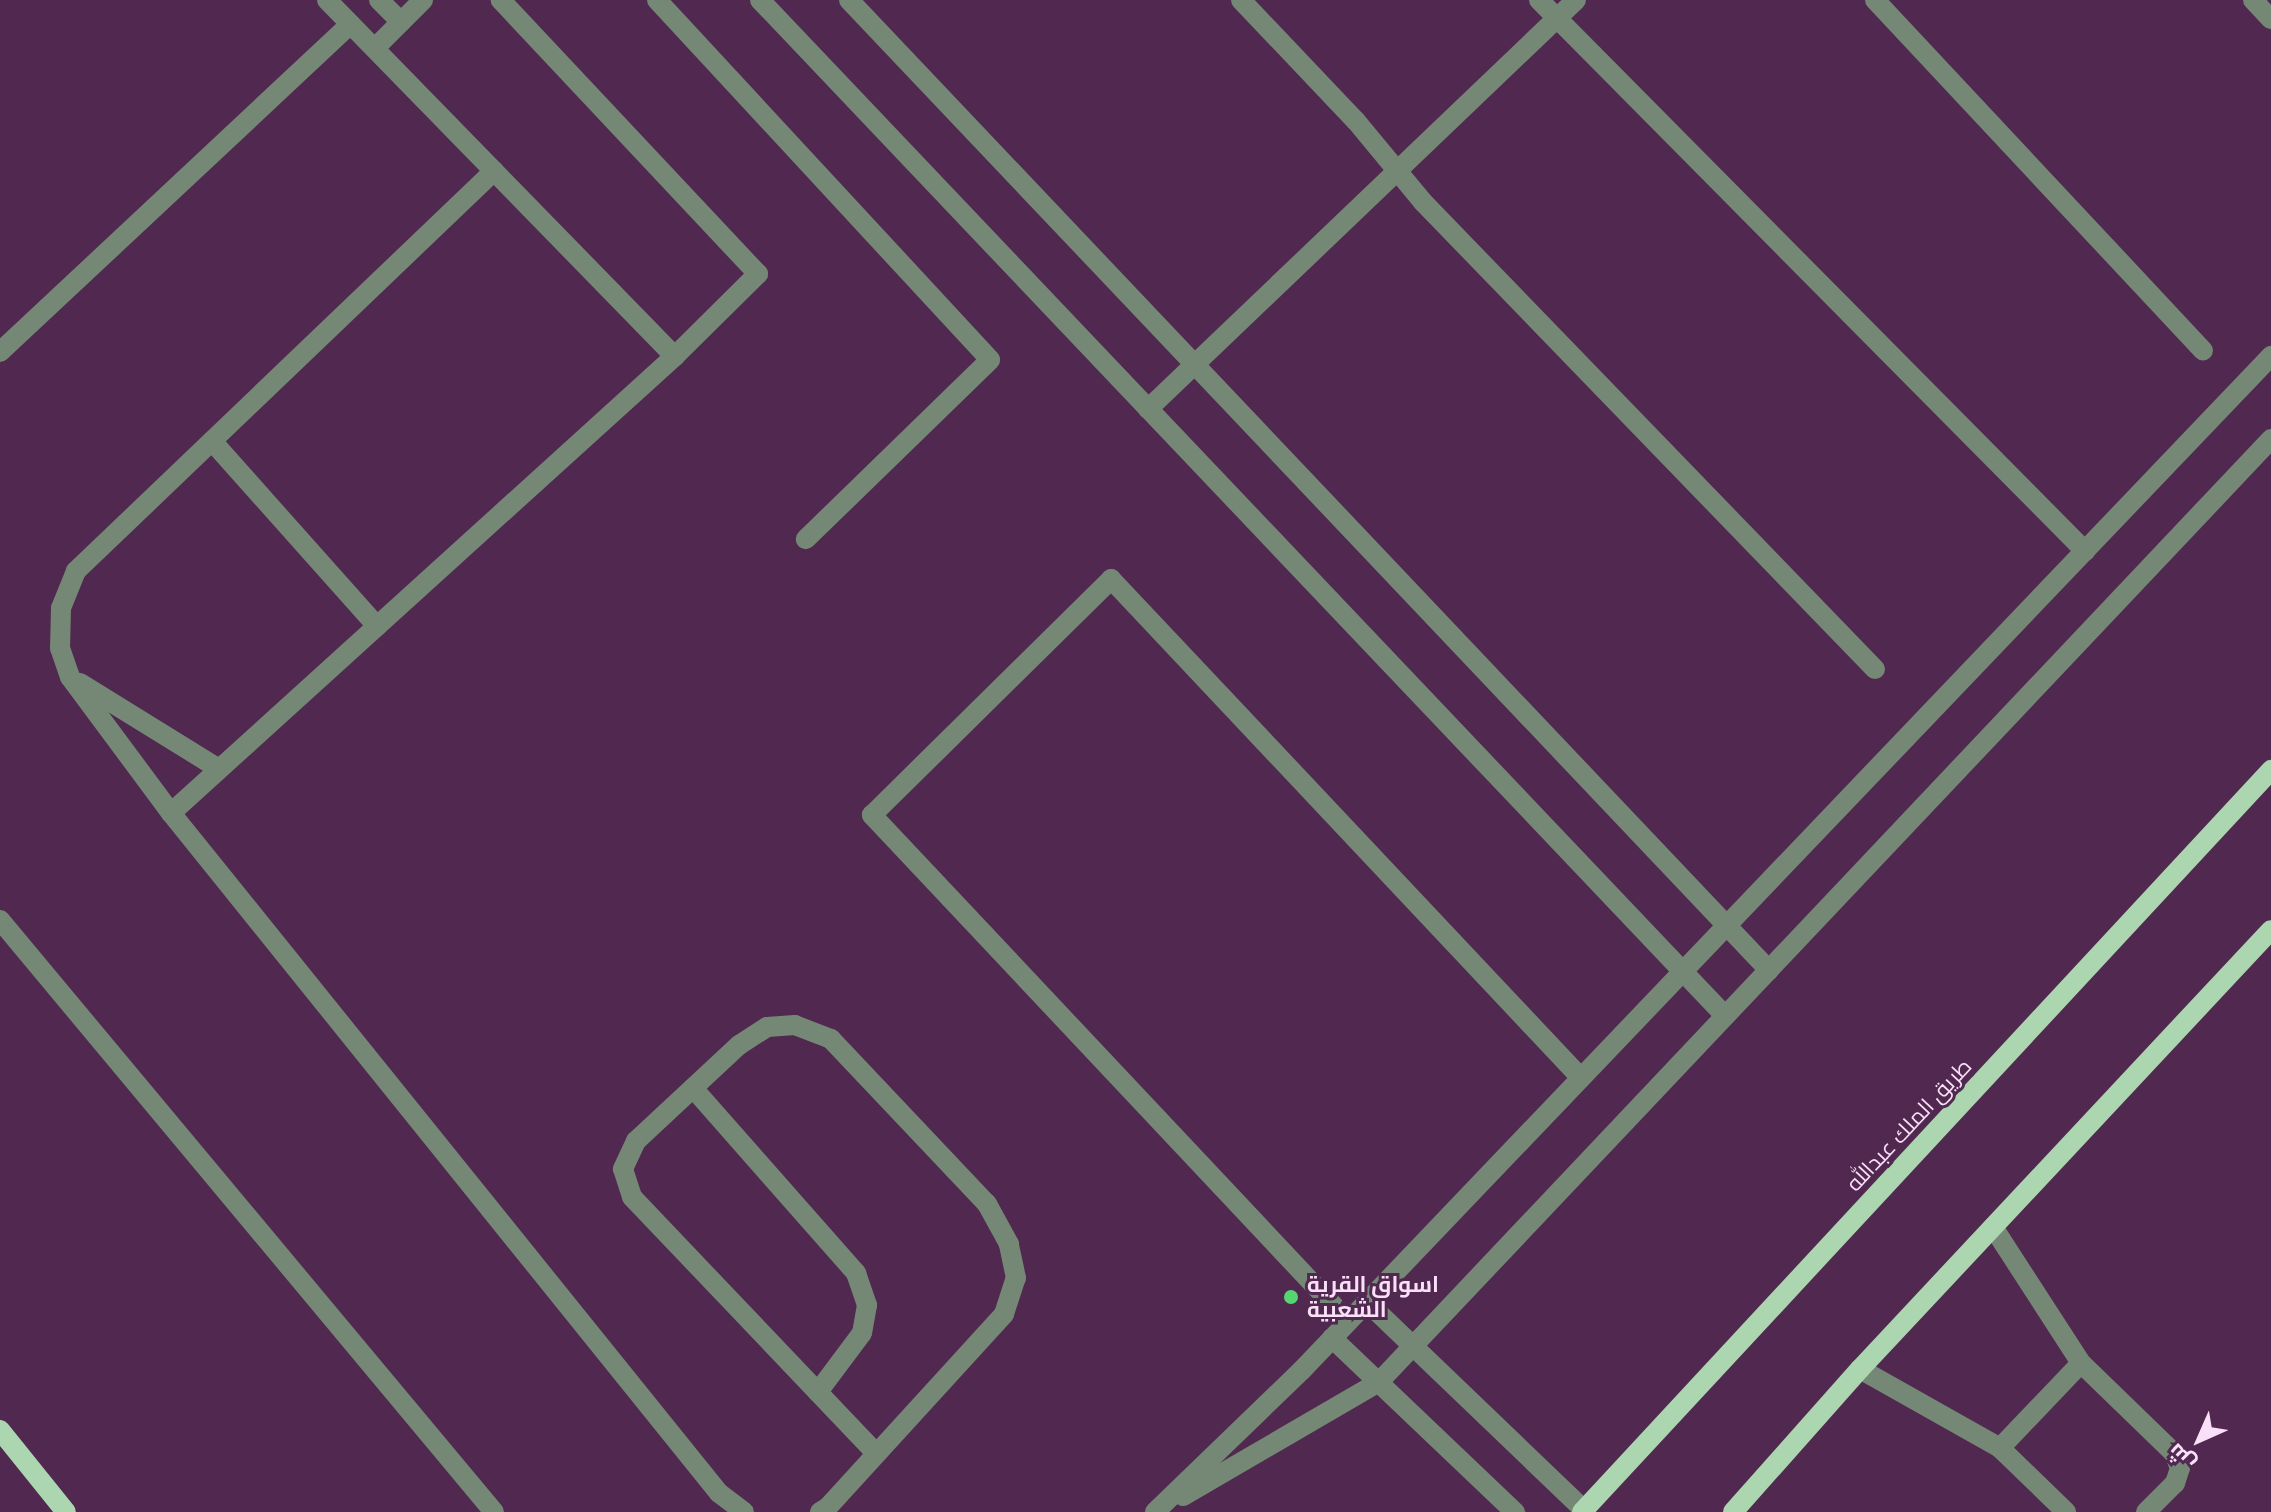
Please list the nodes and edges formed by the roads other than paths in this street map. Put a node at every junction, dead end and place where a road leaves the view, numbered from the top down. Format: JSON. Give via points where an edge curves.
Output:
{"nodes":[{"id":1,"x":379,"y":0,"type":"edge"},
{"id":2,"x":423,"y":0,"type":"edge"},
{"id":3,"x":501,"y":0,"type":"edge"},
{"id":4,"x":657,"y":0,"type":"edge"},
{"id":5,"x":760,"y":0,"type":"edge"},
{"id":6,"x":849,"y":0,"type":"edge"},
{"id":7,"x":1241,"y":0,"type":"edge"},
{"id":8,"x":1539,"y":0,"type":"edge"},
{"id":9,"x":1576,"y":0,"type":"edge"},
{"id":10,"x":1875,"y":0,"type":"edge"},
{"id":11,"x":2253,"y":0,"type":"edge"},
{"id":12,"x":332,"y":2,"type":"edge"},
{"id":13,"x":1557,"y":18,"type":"junction"},
{"id":14,"x":2271,"y":19,"type":"edge"},
{"id":15,"x":401,"y":22,"type":"junction"},
{"id":16,"x":351,"y":24,"type":"junction"},
{"id":17,"x":375,"y":48,"type":"junction"},
{"id":18,"x":494,"y":171,"type":"junction"},
{"id":19,"x":1395,"y":172,"type":"junction"},
{"id":20,"x":2203,"y":350,"type":"dead end"},
{"id":21,"x":0,"y":352,"type":"edge"},
{"id":22,"x":675,"y":356,"type":"junction"},
{"id":23,"x":2271,"y":356,"type":"edge"},
{"id":24,"x":1194,"y":364,"type":"junction"},
{"id":25,"x":1148,"y":409,"type":"junction"},
{"id":26,"x":2271,"y":439,"type":"edge"},
{"id":27,"x":212,"y":441,"type":"junction"},
{"id":28,"x":806,"y":539,"type":"dead end"},
{"id":29,"x":2085,"y":551,"type":"junction"},
{"id":30,"x":377,"y":626,"type":"junction"},
{"id":31,"x":1875,"y":669,"type":"dead end"},
{"id":32,"x":70,"y":677,"type":"junction"},
{"id":33,"x":219,"y":769,"type":"junction"},
{"id":34,"x":2271,"y":770,"type":"edge"},
{"id":35,"x":171,"y":813,"type":"junction"},
{"id":36,"x":0,"y":920,"type":"edge"},
{"id":37,"x":1727,"y":926,"type":"junction"},
{"id":38,"x":2271,"y":930,"type":"edge"},
{"id":39,"x":1769,"y":970,"type":"junction"},
{"id":40,"x":1683,"y":971,"type":"junction"},
{"id":41,"x":1725,"y":1016,"type":"junction"},
{"id":42,"x":1581,"y":1078,"type":"junction"},
{"id":43,"x":693,"y":1088,"type":"junction"},
{"id":44,"x":1993,"y":1227,"type":"junction"},
{"id":45,"x":1367,"y":1302,"type":"junction"},
{"id":46,"x":1348,"y":1321,"type":"junction"},
{"id":47,"x":1332,"y":1338,"type":"junction"},
{"id":48,"x":1413,"y":1346,"type":"junction"},
{"id":49,"x":2081,"y":1363,"type":"junction"},
{"id":50,"x":1860,"y":1369,"type":"junction"},
{"id":51,"x":1379,"y":1382,"type":"junction"},
{"id":52,"x":818,"y":1392,"type":"junction"},
{"id":53,"x":0,"y":1430,"type":"edge"},
{"id":54,"x":2000,"y":1448,"type":"junction"},
{"id":55,"x":876,"y":1453,"type":"junction"},
{"id":56,"x":1583,"y":1511,"type":"edge"},
{"id":57,"x":66,"y":1512,"type":"edge"},
{"id":58,"x":494,"y":1512,"type":"edge"},
{"id":59,"x":744,"y":1512,"type":"edge"},
{"id":60,"x":820,"y":1512,"type":"edge"},
{"id":61,"x":1156,"y":1512,"type":"edge"},
{"id":62,"x":1515,"y":1512,"type":"edge"},
{"id":63,"x":1733,"y":1512,"type":"edge"},
{"id":64,"x":2066,"y":1512,"type":"edge"},
{"id":65,"x":2146,"y":1512,"type":"edge"}],
"edges":[{"from":1,"to":15,"type":"street"},
{"from":2,"to":15,"type":"street"},
{"from":3,"to":22,"type":"street","via":[[758,274]]},
{"from":4,"to":28,"type":"street","via":[[990,360]]},
{"from":5,"to":25,"type":"street"},
{"from":6,"to":24,"type":"street"},
{"from":7,"to":19,"type":"street","via":[[1356,121]]},
{"from":8,"to":13,"type":"street"},
{"from":9,"to":13,"type":"street"},
{"from":10,"to":20,"type":"street"},
{"from":11,"to":14,"type":"street"},
{"from":12,"to":16,"type":"street"},
{"from":13,"to":19,"type":"street"},
{"from":13,"to":29,"type":"street"},
{"from":15,"to":17,"type":"street"},
{"from":16,"to":17,"type":"street"},
{"from":16,"to":21,"type":"street"},
{"from":17,"to":18,"type":"street"},
{"from":18,"to":22,"type":"street"},
{"from":18,"to":27,"type":"street"},
{"from":19,"to":24,"type":"street"},
{"from":19,"to":31,"type":"street"},
{"from":22,"to":30,"type":"street"},
{"from":23,"to":29,"type":"street"},
{"from":24,"to":25,"type":"street"},
{"from":24,"to":37,"type":"street"},
{"from":25,"to":40,"type":"street"},
{"from":26,"to":39,"type":"street"},
{"from":27,"to":30,"type":"street"},
{"from":27,"to":32,"type":"street","via":[[76,571],[61,608],[60,648]]},
{"from":29,"to":37,"type":"street"},
{"from":30,"to":33,"type":"street"},
{"from":32,"to":33,"type":"street"},
{"from":32,"to":35,"type":"street"},
{"from":33,"to":35,"type":"street"},
{"from":34,"to":56,"type":"main road","name":"طريق الملك عبدالله"},
{"from":35,"to":59,"type":"street","via":[[719,1493]]},
{"from":36,"to":58,"type":"street"},
{"from":37,"to":39,"type":"street"},
{"from":37,"to":40,"type":"street"},
{"from":38,"to":44,"type":"main road"},
{"from":39,"to":41,"type":"street"},
{"from":40,"to":41,"type":"street"},
{"from":40,"to":42,"type":"street"},
{"from":41,"to":48,"type":"street"},
{"from":42,"to":45,"type":"street"},
{"from":42,"to":46,"type":"street","via":[[1111,579],[872,815]]},
{"from":43,"to":52,"type":"street","via":[[856,1273],[867,1305],[862,1333]]},
{"from":43,"to":52,"type":"street","via":[[636,1141],[623,1169],[632,1197]]},
{"from":43,"to":55,"type":"street","via":[[767,1027],[795,1025],[831,1039],[987,1204],[1009,1244],[1016,1278],[1004,1314]]},
{"from":44,"to":49,"type":"street"},
{"from":44,"to":50,"type":"main road"},
{"from":45,"to":46,"type":"street"},
{"from":45,"to":48,"type":"street"},
{"from":46,"to":47,"type":"street"},
{"from":47,"to":51,"type":"street"},
{"from":47,"to":61,"type":"street"},
{"from":48,"to":51,"type":"street"},
{"from":48,"to":56,"type":"street"},
{"from":49,"to":54,"type":"street"},
{"from":49,"to":65,"type":"street","via":[[2174,1453],[2180,1468],[2175,1483]]},
{"from":50,"to":54,"type":"street"},
{"from":50,"to":63,"type":"main road"},
{"from":51,"to":61,"type":"street"},
{"from":51,"to":62,"type":"street"},
{"from":52,"to":55,"type":"street"},
{"from":53,"to":57,"type":"main road"},
{"from":54,"to":64,"type":"street"},
{"from":55,"to":60,"type":"street"}]}
